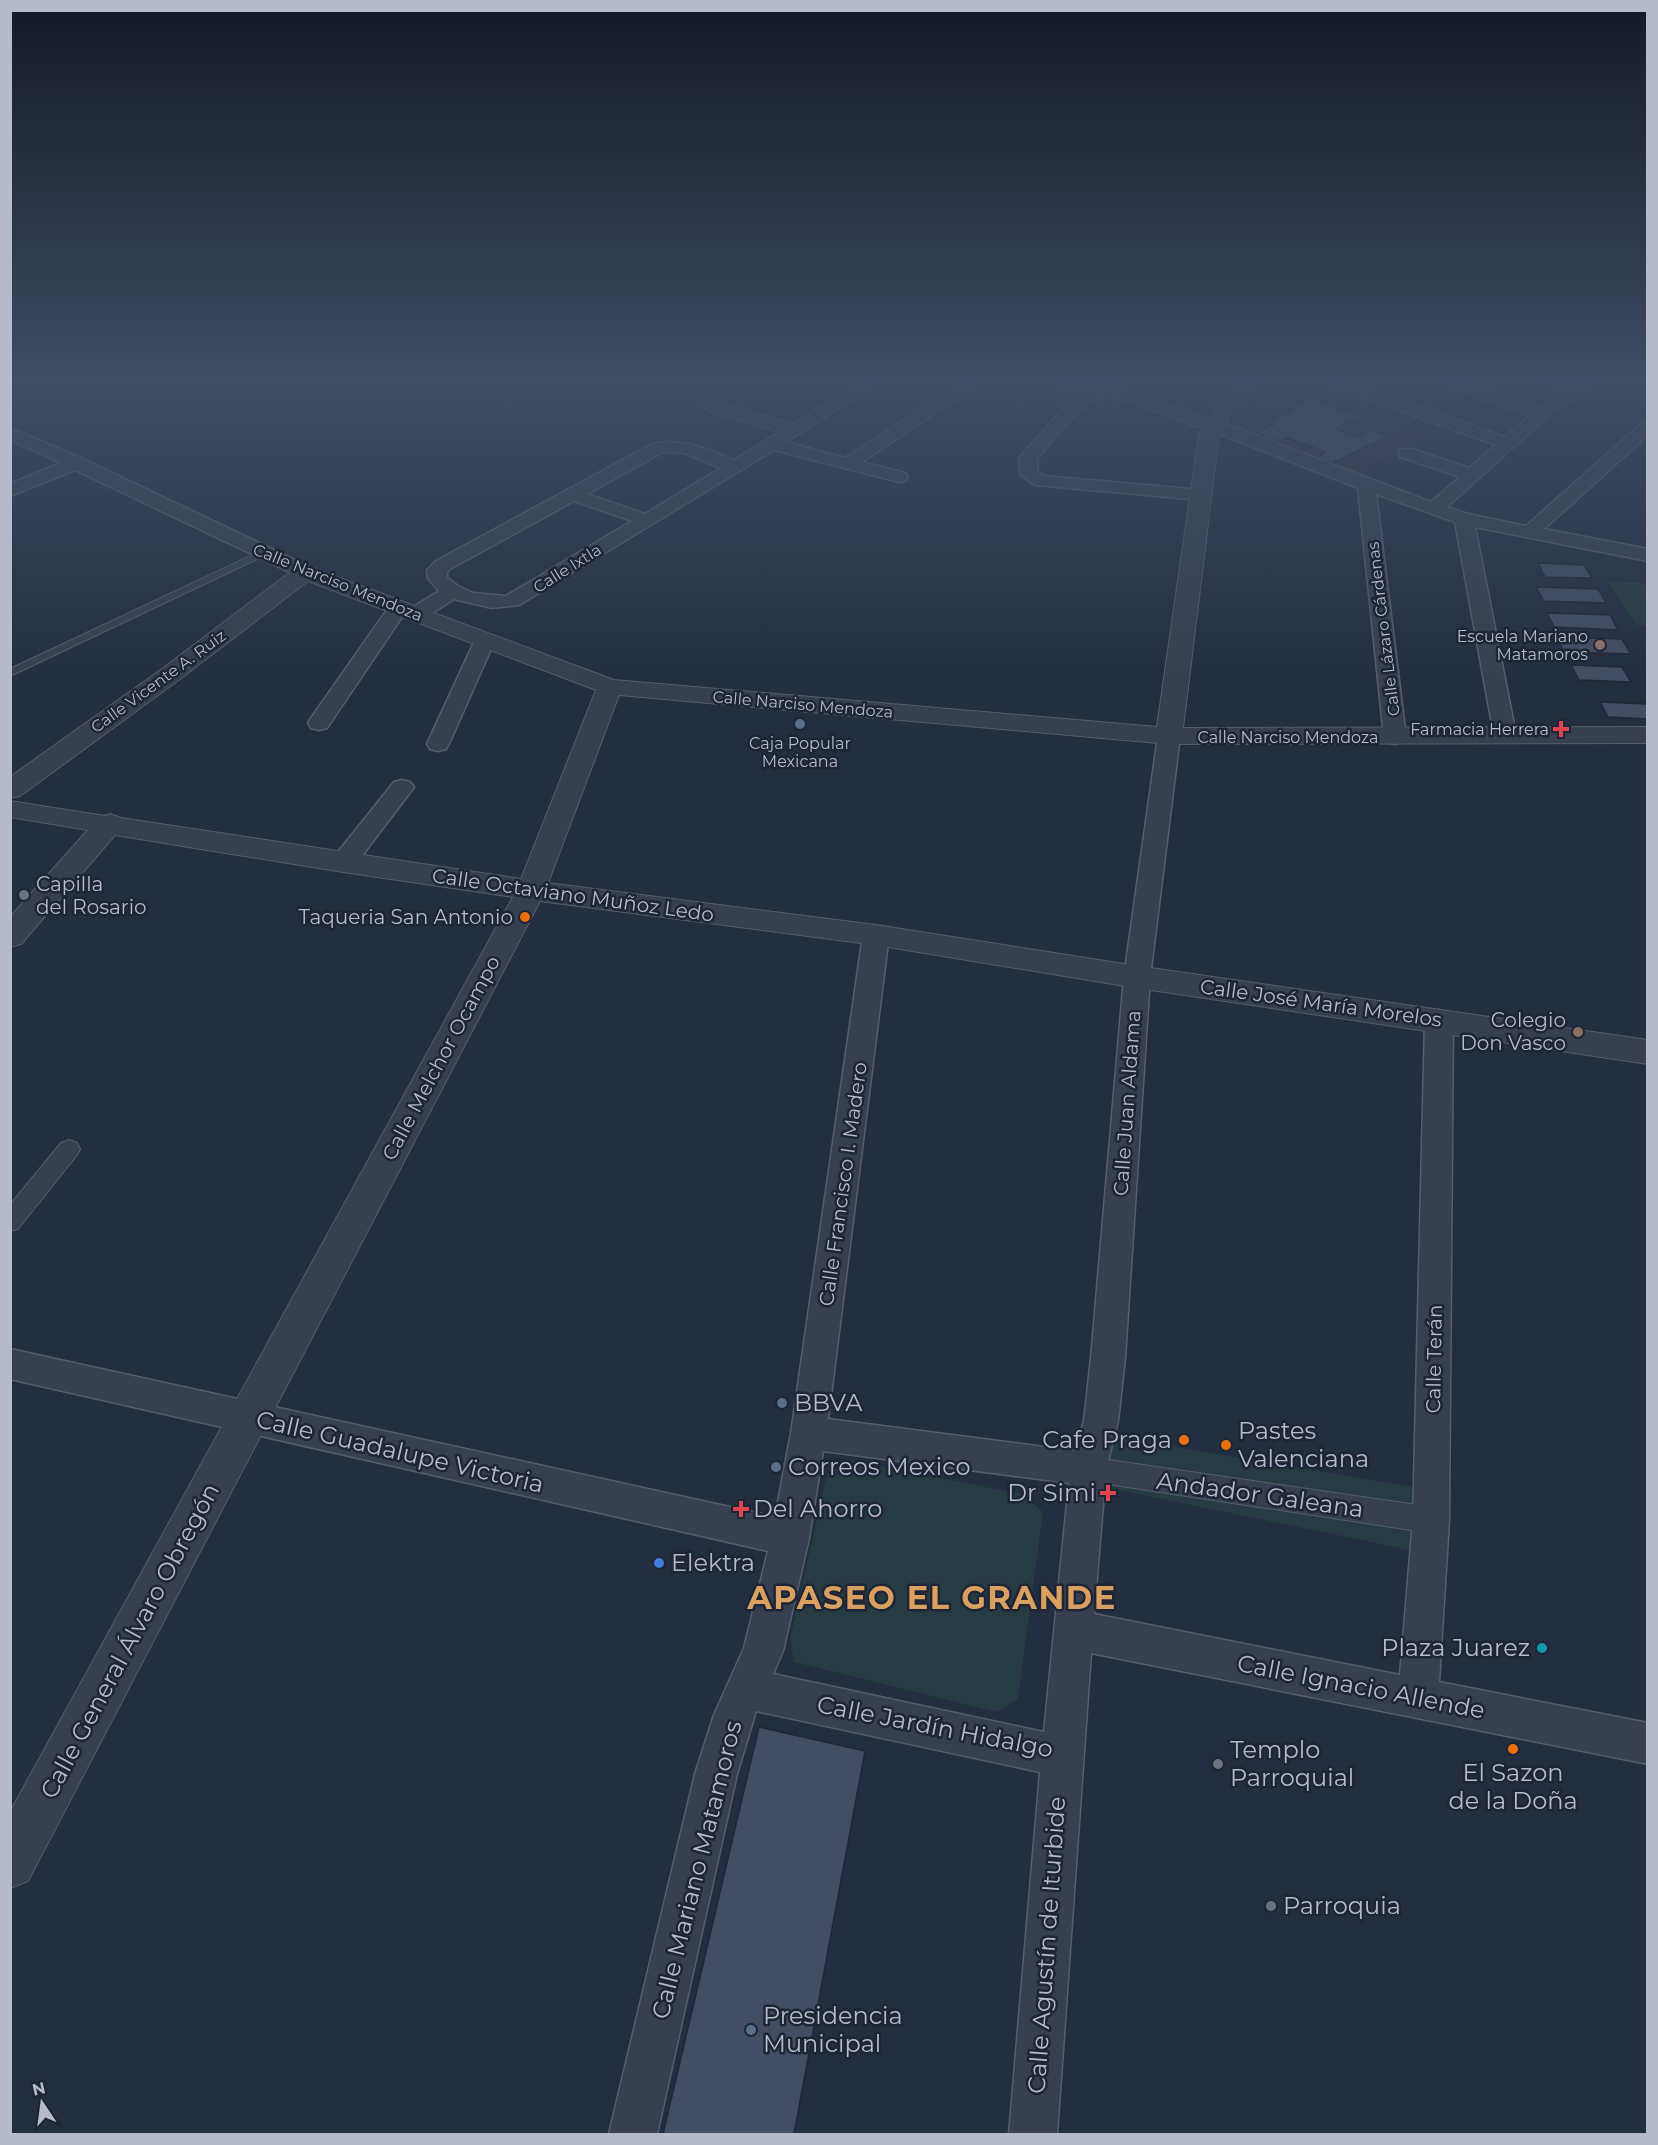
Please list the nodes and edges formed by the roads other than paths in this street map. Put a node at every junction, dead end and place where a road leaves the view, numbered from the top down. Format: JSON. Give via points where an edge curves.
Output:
{"nodes":[{"id":1,"x":36,"y":480,"type":"edge"},
{"id":2,"x":113,"y":480,"type":"edge"},
{"id":3,"x":600,"y":480,"type":"edge"},
{"id":4,"x":713,"y":480,"type":"edge"},
{"id":5,"x":1039,"y":480,"type":"edge"},
{"id":6,"x":1203,"y":480,"type":"edge"},
{"id":7,"x":1353,"y":480,"type":"edge"},
{"id":8,"x":1466,"y":480,"type":"edge"},
{"id":9,"x":1587,"y":480,"type":"edge"},
{"id":10,"x":1366,"y":485,"type":"junction"},
{"id":11,"x":10,"y":491,"type":"edge"},
{"id":12,"x":573,"y":495,"type":"junction"},
{"id":13,"x":1201,"y":495,"type":"junction"},
{"id":14,"x":1435,"y":508,"type":"junction"},
{"id":15,"x":1464,"y":519,"type":"junction"},
{"id":16,"x":646,"y":520,"type":"junction"},
{"id":17,"x":1529,"y":533,"type":"junction"},
{"id":18,"x":265,"y":553,"type":"junction"},
{"id":19,"x":1647,"y":555,"type":"edge"},
{"id":20,"x":305,"y":572,"type":"junction"},
{"id":21,"x":461,"y":594,"type":"junction"},
{"id":22,"x":415,"y":614,"type":"junction"},
{"id":23,"x":485,"y":640,"type":"junction"},
{"id":24,"x":10,"y":673,"type":"edge"},
{"id":25,"x":610,"y":687,"type":"junction"},
{"id":26,"x":319,"y":723,"type":"dead end"},
{"id":27,"x":1505,"y":735,"type":"junction"},
{"id":28,"x":1647,"y":735,"type":"edge"},
{"id":29,"x":1169,"y":736,"type":"junction"},
{"id":30,"x":1395,"y":737,"type":"junction"},
{"id":31,"x":438,"y":744,"type":"dead end"},
{"id":32,"x":402,"y":787,"type":"dead end"},
{"id":33,"x":10,"y":790,"type":"edge"},
{"id":34,"x":10,"y":809,"type":"edge"},
{"id":35,"x":110,"y":823,"type":"junction"},
{"id":36,"x":343,"y":863,"type":"junction"},
{"id":37,"x":531,"y":890,"type":"junction"},
{"id":38,"x":876,"y":935,"type":"junction"},
{"id":39,"x":10,"y":938,"type":"edge"},
{"id":40,"x":1137,"y":977,"type":"junction"},
{"id":41,"x":1439,"y":1020,"type":"junction"},
{"id":42,"x":1647,"y":1052,"type":"edge"},
{"id":43,"x":69,"y":1149,"type":"dead end"},
{"id":44,"x":10,"y":1222,"type":"edge"},
{"id":45,"x":10,"y":1364,"type":"edge"},
{"id":46,"x":249,"y":1418,"type":"junction"},
{"id":47,"x":809,"y":1433,"type":"junction"},
{"id":48,"x":1088,"y":1469,"type":"junction"},
{"id":49,"x":1431,"y":1520,"type":"junction"},
{"id":50,"x":790,"y":1538,"type":"junction"},
{"id":51,"x":1075,"y":1630,"type":"junction"},
{"id":52,"x":747,"y":1689,"type":"junction"},
{"id":53,"x":1418,"y":1698,"type":"junction"},
{"id":54,"x":1647,"y":1744,"type":"edge"},
{"id":55,"x":1062,"y":1756,"type":"junction"},
{"id":56,"x":10,"y":1863,"type":"edge"},
{"id":57,"x":633,"y":2134,"type":"edge"},
{"id":58,"x":1033,"y":2134,"type":"edge"}],
"edges":[{"from":1,"to":11,"type":"street"},
{"from":2,"to":18,"type":"street","name":"Calle Narciso Mendoza"},
{"from":3,"to":12,"type":"street"},
{"from":4,"to":16,"type":"street","name":"Calle Ixtla"},
{"from":5,"to":13,"type":"street"},
{"from":6,"to":13,"type":"street"},
{"from":7,"to":10,"type":"street"},
{"from":8,"to":14,"type":"street"},
{"from":9,"to":17,"type":"street"},
{"from":10,"to":14,"type":"street"},
{"from":10,"to":30,"type":"street","name":"Calle Lázaro Cárdenas"},
{"from":12,"to":16,"type":"street"},
{"from":12,"to":21,"type":"street","via":[[437,570],[440,584]]},
{"from":13,"to":29,"type":"street"},
{"from":14,"to":15,"type":"street"},
{"from":15,"to":17,"type":"street"},
{"from":15,"to":27,"type":"street"},
{"from":16,"to":21,"type":"street","name":"Calle Ixtla","via":[[504,604]]},
{"from":17,"to":19,"type":"street"},
{"from":18,"to":20,"type":"street","name":"Calle Narciso Mendoza"},
{"from":18,"to":24,"type":"lane"},
{"from":20,"to":22,"type":"street","name":"Calle Narciso Mendoza"},
{"from":20,"to":33,"type":"street","name":"Calle Vicente A. Ruiz"},
{"from":21,"to":22,"type":"street"},
{"from":22,"to":23,"type":"street","name":"Calle Narciso Mendoza"},
{"from":22,"to":26,"type":"street"},
{"from":23,"to":25,"type":"street","name":"Calle Narciso Mendoza"},
{"from":23,"to":31,"type":"street"},
{"from":25,"to":29,"type":"street","name":"Calle Narciso Mendoza"},
{"from":25,"to":37,"type":"street","name":"Calle Melchor Ocampo"},
{"from":27,"to":28,"type":"street","name":"Calle Narciso Mendoza"},
{"from":27,"to":30,"type":"street","name":"Calle Narciso Mendoza"},
{"from":29,"to":30,"type":"street","name":"Calle Narciso Mendoza"},
{"from":29,"to":40,"type":"street","name":"Calle Juan Aldama"},
{"from":32,"to":36,"type":"street"},
{"from":34,"to":35,"type":"street","name":"Calle Octaviano Muñoz Ledo"},
{"from":35,"to":36,"type":"street","name":"Calle Octaviano Muñoz Ledo"},
{"from":35,"to":39,"type":"street"},
{"from":36,"to":37,"type":"street","name":"Calle Octaviano Muñoz Ledo"},
{"from":37,"to":38,"type":"street","name":"Calle Octaviano Muñoz Ledo"},
{"from":37,"to":46,"type":"street","name":"Calle Melchor Ocampo"},
{"from":38,"to":40,"type":"street","name":"Calle Octaviano Muñoz Ledo"},
{"from":38,"to":47,"type":"street","name":"Calle Francisco I. Madero"},
{"from":40,"to":41,"type":"street","name":"Calle José María Morelos"},
{"from":40,"to":48,"type":"street","name":"Calle Juan Aldama","via":[[1108,1358],[1101,1421]]},
{"from":41,"to":42,"type":"street","name":"Calle José María Morelos"},
{"from":41,"to":49,"type":"street","name":"Calle Terán"},
{"from":43,"to":44,"type":"street"},
{"from":45,"to":46,"type":"street","name":"Calle Guadalupe Victoria"},
{"from":46,"to":50,"type":"street","name":"Calle Guadalupe Victoria"},
{"from":46,"to":56,"type":"street","name":"Calle General Álvaro Obregón"},
{"from":47,"to":48,"type":"street"},
{"from":47,"to":50,"type":"street","name":"Calle Mariano Matamoros"},
{"from":48,"to":49,"type":"street","name":"Andador Galeana"},
{"from":48,"to":51,"type":"street","name":"Calle Jardín Hidalgo"},
{"from":49,"to":53,"type":"street","name":"Calle Terán"},
{"from":50,"to":52,"type":"street","name":"Calle Mariano Matamoros","via":[[763,1651]]},
{"from":51,"to":53,"type":"street","name":"Calle Ignacio Allende"},
{"from":51,"to":55,"type":"street","name":"Calle Jardín Hidalgo"},
{"from":52,"to":55,"type":"street","name":"Calle Jardín Hidalgo"},
{"from":52,"to":57,"type":"street","name":"Calle Mariano Matamoros","via":[[734,1715],[716,1774]]},
{"from":53,"to":54,"type":"street","name":"Calle Ignacio Allende"},
{"from":55,"to":58,"type":"street","name":"Calle Agustín de Iturbide"}]}
